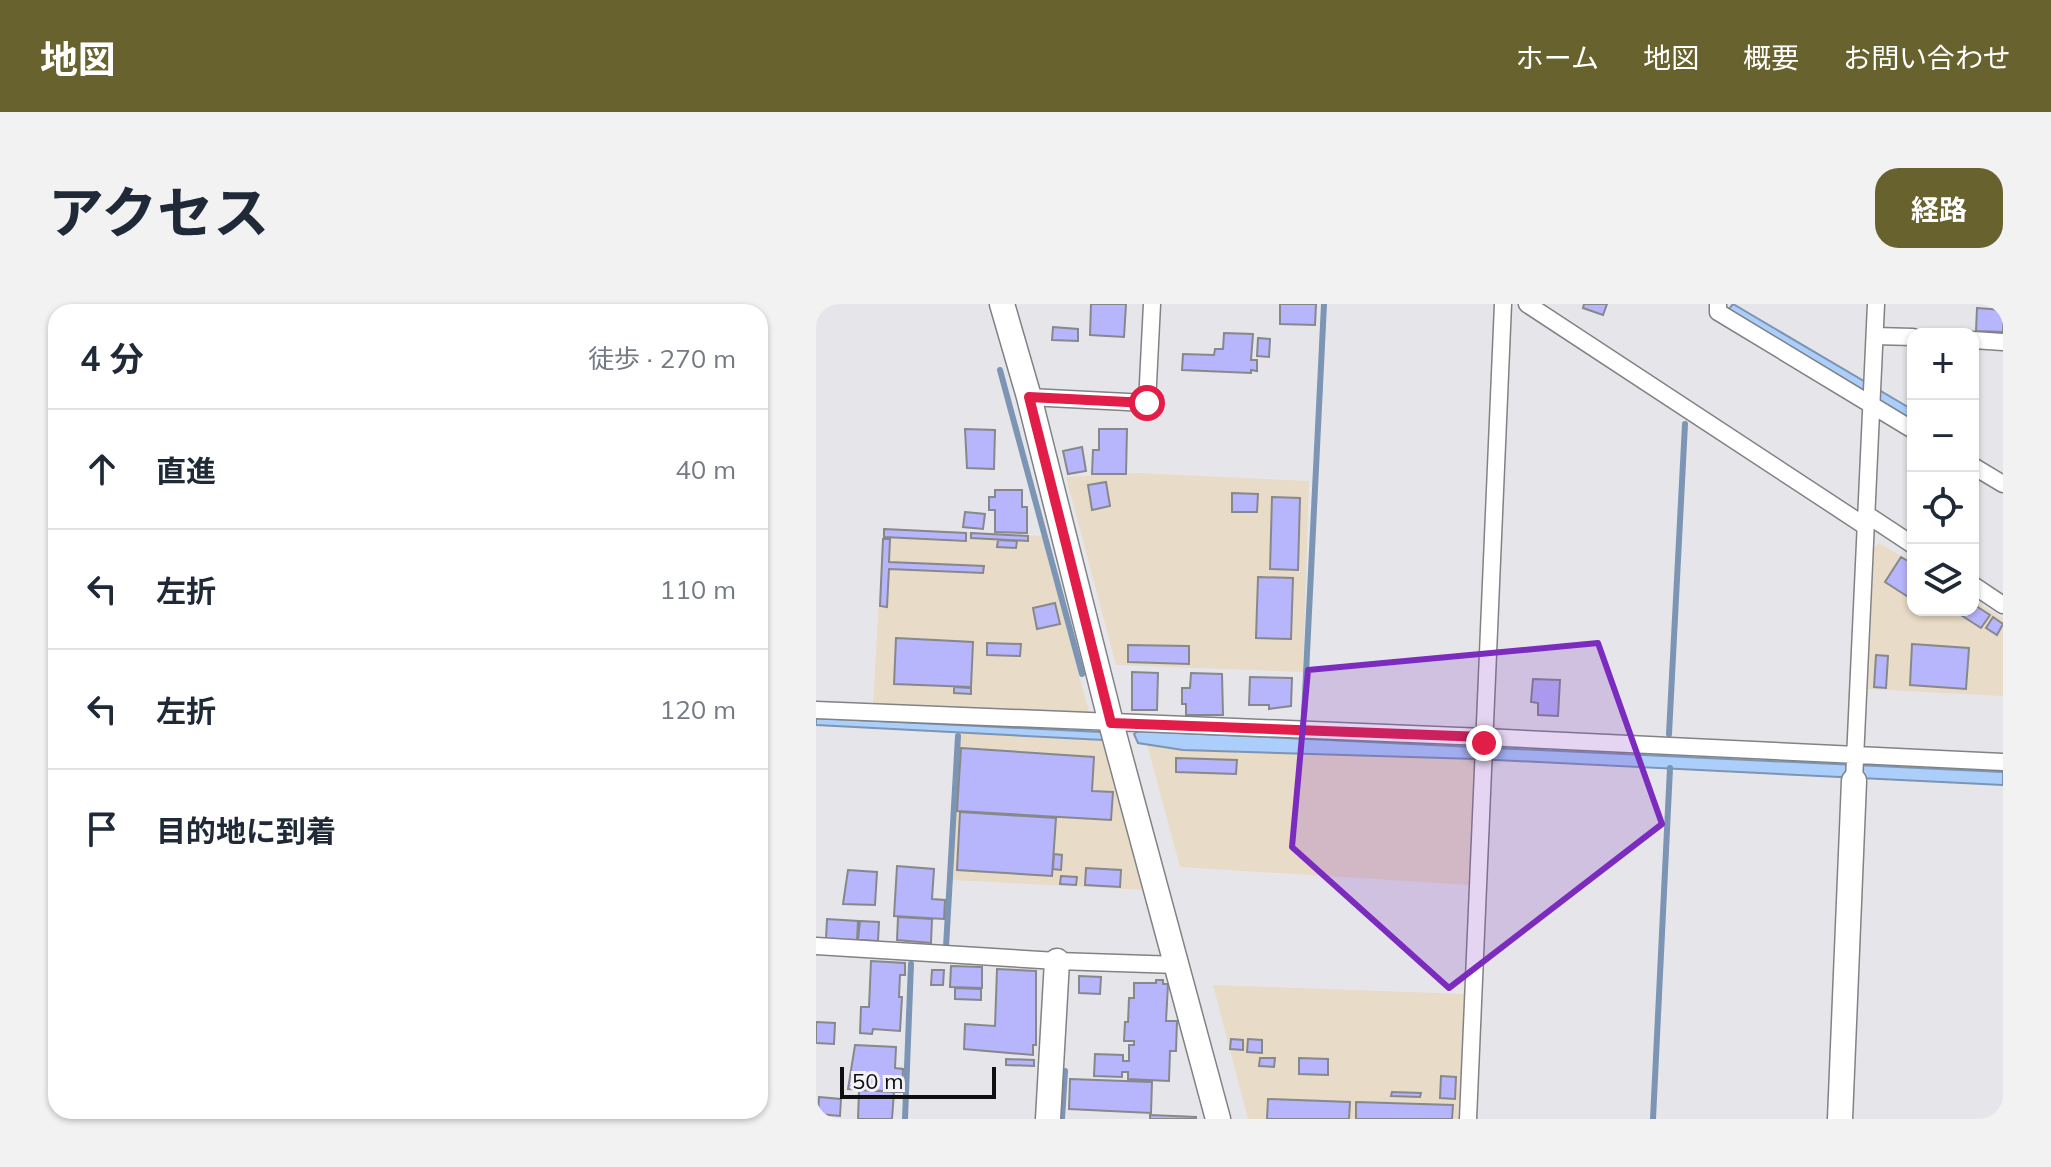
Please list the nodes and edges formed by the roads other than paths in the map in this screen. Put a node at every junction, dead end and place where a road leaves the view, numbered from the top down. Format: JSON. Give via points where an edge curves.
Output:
{"nodes":[{"id":1,"x":1002,"y":304,"type":"edge"},
{"id":2,"x":1152,"y":304,"type":"edge"},
{"id":3,"x":1503,"y":304,"type":"edge"},
{"id":4,"x":1527,"y":304,"type":"edge"},
{"id":5,"x":1718,"y":304,"type":"edge"},
{"id":6,"x":1876,"y":304,"type":"edge"},
{"id":7,"x":1875,"y":336,"type":"junction"},
{"id":8,"x":1907,"y":337,"type":"edge"},
{"id":9,"x":1979,"y":340,"type":"edge"},
{"id":10,"x":2003,"y":342,"type":"edge"},
{"id":11,"x":1029,"y":397,"type":"junction"},
{"id":12,"x":1871,"y":404,"type":"junction"},
{"id":13,"x":1907,"y":426,"type":"edge"},
{"id":14,"x":1979,"y":470,"type":"edge"},
{"id":15,"x":2003,"y":484,"type":"edge"},
{"id":16,"x":1866,"y":520,"type":"junction"},
{"id":17,"x":1911,"y":544,"type":"edge"},
{"id":18,"x":1979,"y":589,"type":"edge"},
{"id":19,"x":2003,"y":605,"type":"edge"},
{"id":20,"x":816,"y":710,"type":"edge"},
{"id":21,"x":1111,"y":723,"type":"junction"},
{"id":22,"x":1484,"y":740,"type":"junction"},
{"id":23,"x":2003,"y":762,"type":"edge"},
{"id":24,"x":1855,"y":766,"type":"junction"},
{"id":25,"x":816,"y":946,"type":"edge"},
{"id":26,"x":1057,"y":961,"type":"junction"},
{"id":27,"x":1178,"y":965,"type":"junction"},
{"id":28,"x":1048,"y":1119,"type":"edge"},
{"id":29,"x":1218,"y":1119,"type":"edge"},
{"id":30,"x":1468,"y":1119,"type":"edge"},
{"id":31,"x":1840,"y":1119,"type":"edge"}],
"edges":[{"from":1,"to":11,"type":"street"},
{"from":2,"to":11,"type":"street","via":[[1147,403]]},
{"from":3,"to":22,"type":"street"},
{"from":4,"to":16,"type":"street"},
{"from":5,"to":12,"type":"street","via":[[1718,312]]},
{"from":6,"to":7,"type":"street"},
{"from":7,"to":8,"type":"street"},
{"from":7,"to":12,"type":"street"},
{"from":9,"to":10,"type":"street"},
{"from":11,"to":21,"type":"street"},
{"from":12,"to":13,"type":"street"},
{"from":12,"to":16,"type":"street"},
{"from":14,"to":15,"type":"street"},
{"from":16,"to":17,"type":"street"},
{"from":16,"to":24,"type":"street"},
{"from":18,"to":19,"type":"street"},
{"from":20,"to":21,"type":"street"},
{"from":21,"to":22,"type":"street"},
{"from":21,"to":27,"type":"street"},
{"from":22,"to":24,"type":"street"},
{"from":22,"to":30,"type":"street"},
{"from":23,"to":24,"type":"street"},
{"from":24,"to":31,"type":"street"},
{"from":25,"to":26,"type":"street"},
{"from":26,"to":27,"type":"street"},
{"from":26,"to":28,"type":"street"},
{"from":27,"to":29,"type":"street"}]}
